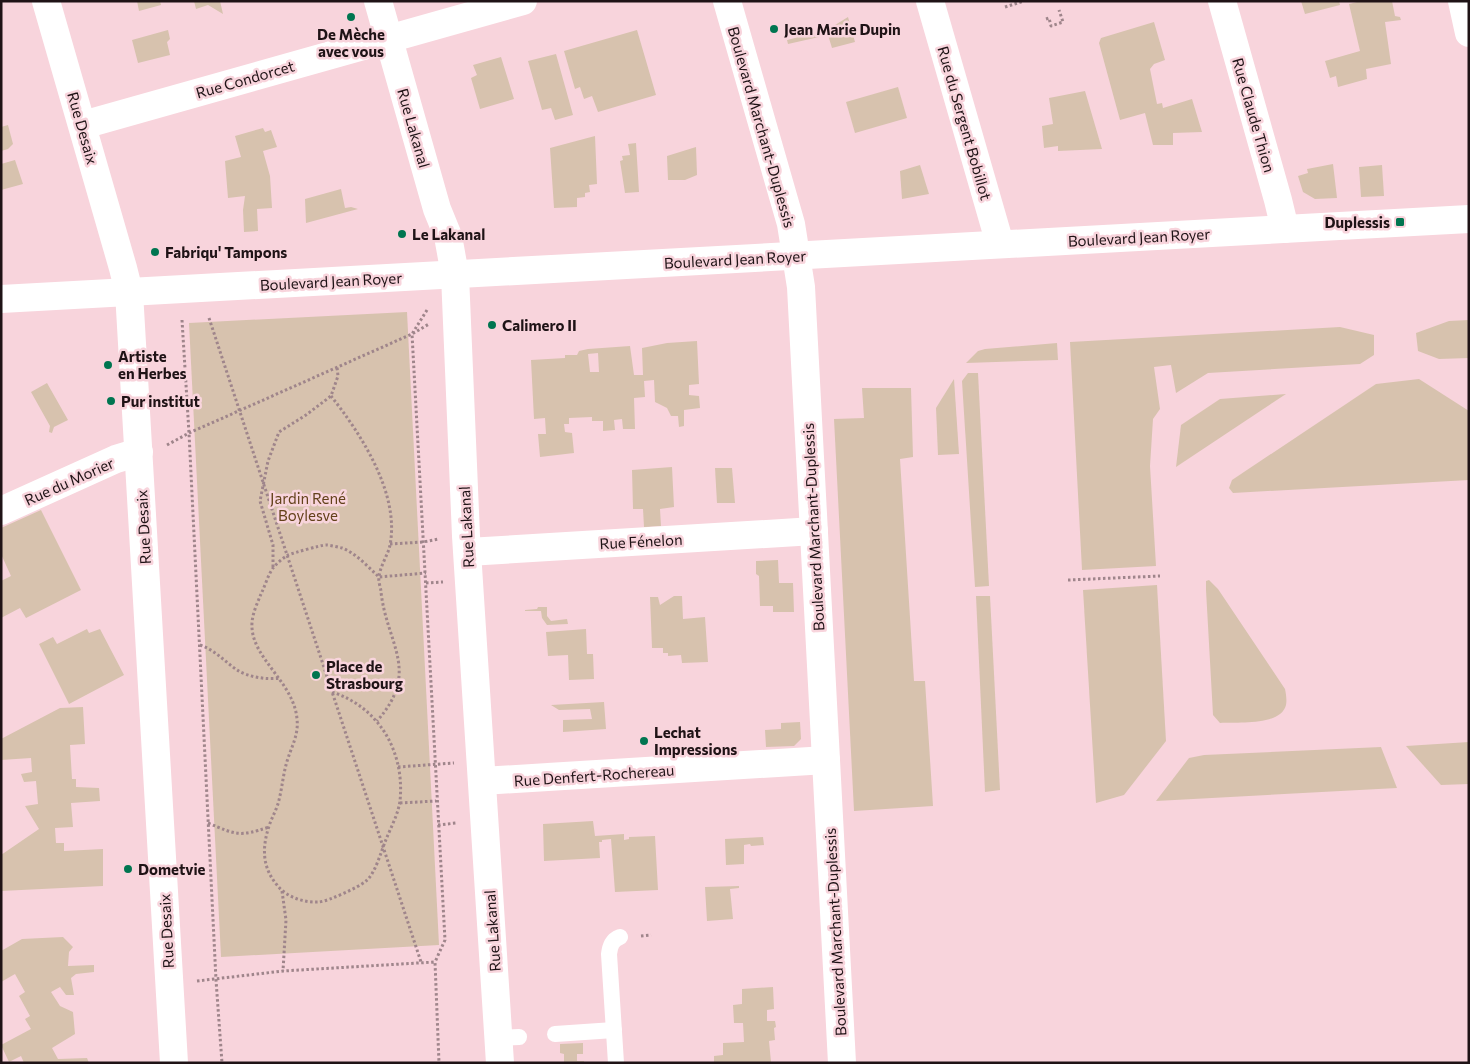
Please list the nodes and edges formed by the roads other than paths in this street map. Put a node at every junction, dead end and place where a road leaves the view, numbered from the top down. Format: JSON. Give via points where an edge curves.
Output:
{"nodes":[{"id":1,"x":46,"y":1,"type":"edge"},
{"id":2,"x":378,"y":1,"type":"edge"},
{"id":3,"x":523,"y":1,"type":"edge"},
{"id":4,"x":727,"y":1,"type":"edge"},
{"id":5,"x":930,"y":1,"type":"edge"},
{"id":6,"x":1222,"y":1,"type":"edge"},
{"id":7,"x":1462,"y":1,"type":"edge"},
{"id":8,"x":1469,"y":33,"type":"edge"},
{"id":9,"x":388,"y":39,"type":"junction"},
{"id":10,"x":83,"y":125,"type":"junction"},
{"id":11,"x":1469,"y":219,"type":"edge"},
{"id":12,"x":1285,"y":229,"type":"junction"},
{"id":13,"x":1000,"y":244,"type":"junction"},
{"id":14,"x":797,"y":256,"type":"junction"},
{"id":15,"x":455,"y":274,"type":"junction"},
{"id":16,"x":128,"y":292,"type":"junction"},
{"id":17,"x":1,"y":299,"type":"edge"},
{"id":18,"x":150,"y":450,"type":"junction"},
{"id":19,"x":1,"y":512,"type":"edge"},
{"id":20,"x":814,"y":531,"type":"junction"},
{"id":21,"x":468,"y":552,"type":"junction"},
{"id":22,"x":826,"y":760,"type":"junction"},
{"id":23,"x":482,"y":782,"type":"junction"},
{"id":24,"x":620,"y":937,"type":"dead end"},
{"id":25,"x":614,"y":1030,"type":"junction"},
{"id":26,"x":555,"y":1034,"type":"dead end"},
{"id":27,"x":506,"y":1046,"type":"edge"},
{"id":28,"x":174,"y":1063,"type":"edge"},
{"id":29,"x":616,"y":1063,"type":"edge"},
{"id":30,"x":842,"y":1063,"type":"edge"}],
"edges":[{"from":1,"to":10,"type":"street","name":"Rue Desaix"},
{"from":2,"to":9,"type":"street","name":"Rue Lakanal"},
{"from":3,"to":9,"type":"street","name":"Rue Condorcet"},
{"from":4,"to":14,"type":"street","name":"Boulevard Marchant-Duplessis","via":[[791,224]]},
{"from":5,"to":13,"type":"street","name":"Rue du Sergent Bobillot"},
{"from":6,"to":12,"type":"street","name":"Rue Claude Thion"},
{"from":7,"to":8,"type":"street"},
{"from":9,"to":10,"type":"street","name":"Rue Condorcet"},
{"from":9,"to":15,"type":"street","name":"Rue Lakanal","via":[[437,209],[446,230]]},
{"from":10,"to":16,"type":"street","name":"Rue Desaix"},
{"from":11,"to":12,"type":"street","name":"Boulevard Jean Royer"},
{"from":12,"to":13,"type":"street","name":"Boulevard Jean Royer"},
{"from":13,"to":14,"type":"street","name":"Boulevard Jean Royer"},
{"from":14,"to":15,"type":"street","name":"Boulevard Jean Royer"},
{"from":14,"to":20,"type":"street","name":"Boulevard Marchant-Duplessis"},
{"from":15,"to":16,"type":"street","name":"Boulevard Jean Royer"},
{"from":15,"to":21,"type":"street","name":"Rue Lakanal"},
{"from":16,"to":17,"type":"street","name":"Boulevard Jean Royer"},
{"from":16,"to":18,"type":"street","name":"Rue Desaix"},
{"from":18,"to":19,"type":"street","name":"Rue du Morier","via":[[116,459]]},
{"from":18,"to":28,"type":"street","name":"Rue Desaix"},
{"from":20,"to":21,"type":"street","name":"Rue Fénelon"},
{"from":20,"to":22,"type":"street","name":"Boulevard Marchant-Duplessis"},
{"from":21,"to":23,"type":"street","name":"Rue Lakanal"},
{"from":22,"to":23,"type":"street","name":"Rue Denfert-Rochereau"},
{"from":22,"to":30,"type":"street","name":"Boulevard Marchant-Duplessis"},
{"from":23,"to":27,"type":"street","name":"Rue Lakanal"},
{"from":24,"to":25,"type":"lane","via":[[610,947]]},
{"from":25,"to":26,"type":"lane"},
{"from":25,"to":29,"type":"lane"}]}
